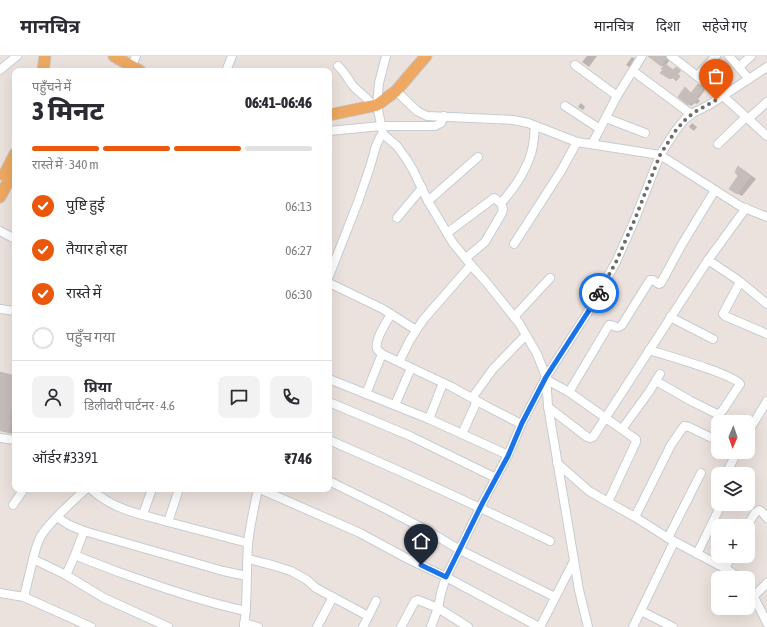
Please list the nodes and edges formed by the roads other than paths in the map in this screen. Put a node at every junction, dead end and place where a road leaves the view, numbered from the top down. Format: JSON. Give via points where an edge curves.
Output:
{"nodes":[{"id":1,"x":17,"y":56,"type":"edge"},
{"id":2,"x":45,"y":56,"type":"edge"},
{"id":3,"x":52,"y":56,"type":"edge"},
{"id":4,"x":114,"y":56,"type":"edge"},
{"id":5,"x":136,"y":56,"type":"edge"},
{"id":6,"x":232,"y":56,"type":"edge"},
{"id":7,"x":386,"y":56,"type":"edge"},
{"id":8,"x":426,"y":56,"type":"edge"},
{"id":9,"x":642,"y":56,"type":"edge"},
{"id":10,"x":671,"y":56,"type":"edge"},
{"id":11,"x":716,"y":56,"type":"edge"},
{"id":12,"x":729,"y":56,"type":"edge"},
{"id":13,"x":751,"y":56,"type":"edge"},
{"id":14,"x":575,"y":65,"type":"dead end"},
{"id":15,"x":338,"y":66,"type":"dead end"},
{"id":16,"x":739,"y":67,"type":"junction"},
{"id":17,"x":767,"y":67,"type":"edge"},
{"id":18,"x":43,"y":68,"type":"edge"},
{"id":19,"x":50,"y":68,"type":"edge"},
{"id":20,"x":131,"y":68,"type":"edge"},
{"id":21,"x":134,"y":68,"type":"edge"},
{"id":22,"x":227,"y":68,"type":"edge"},
{"id":23,"x":0,"y":70,"type":"edge"},
{"id":24,"x":633,"y":71,"type":"junction"},
{"id":25,"x":697,"y":76,"type":"junction"},
{"id":26,"x":749,"y":79,"type":"junction"},
{"id":27,"x":396,"y":91,"type":"junction"},
{"id":28,"x":617,"y":96,"type":"junction"},
{"id":29,"x":723,"y":96,"type":"junction"},
{"id":30,"x":767,"y":102,"type":"edge"},
{"id":31,"x":375,"y":105,"type":"junction"},
{"id":32,"x":565,"y":106,"type":"dead end"},
{"id":33,"x":691,"y":114,"type":"junction"},
{"id":34,"x":332,"y":115,"type":"edge"},
{"id":35,"x":444,"y":116,"type":"junction"},
{"id":36,"x":606,"y":118,"type":"junction"},
{"id":37,"x":747,"y":118,"type":"junction"},
{"id":38,"x":536,"y":126,"type":"junction"},
{"id":39,"x":600,"y":129,"type":"junction"},
{"id":40,"x":382,"y":130,"type":"junction"},
{"id":41,"x":332,"y":131,"type":"edge"},
{"id":42,"x":645,"y":133,"type":"dead end"},
{"id":43,"x":767,"y":136,"type":"edge"},
{"id":44,"x":577,"y":142,"type":"junction"},
{"id":45,"x":592,"y":144,"type":"junction"},
{"id":46,"x":718,"y":144,"type":"dead end"},
{"id":47,"x":660,"y":155,"type":"junction"},
{"id":48,"x":478,"y":157,"type":"dead end"},
{"id":49,"x":12,"y":160,"type":"edge"},
{"id":50,"x":12,"y":175,"type":"edge"},
{"id":51,"x":0,"y":183,"type":"edge"},
{"id":52,"x":422,"y":188,"type":"junction"},
{"id":53,"x":715,"y":190,"type":"junction"},
{"id":54,"x":0,"y":197,"type":"edge"},
{"id":55,"x":428,"y":201,"type":"junction"},
{"id":56,"x":501,"y":203,"type":"junction"},
{"id":57,"x":746,"y":208,"type":"junction"},
{"id":58,"x":767,"y":217,"type":"edge"},
{"id":59,"x":397,"y":218,"type":"dead end"},
{"id":60,"x":0,"y":231,"type":"edge"},
{"id":61,"x":447,"y":233,"type":"junction"},
{"id":62,"x":12,"y":237,"type":"edge"},
{"id":63,"x":514,"y":244,"type":"dead end"},
{"id":64,"x":466,"y":258,"type":"junction"},
{"id":65,"x":708,"y":260,"type":"junction"},
{"id":66,"x":471,"y":266,"type":"junction"},
{"id":67,"x":332,"y":268,"type":"edge"},
{"id":68,"x":550,"y":278,"type":"dead end"},
{"id":69,"x":740,"y":282,"type":"junction"},
{"id":70,"x":332,"y":284,"type":"edge"},
{"id":71,"x":767,"y":304,"type":"edge"},
{"id":72,"x":0,"y":309,"type":"edge"},
{"id":73,"x":12,"y":311,"type":"edge"},
{"id":74,"x":391,"y":314,"type":"junction"},
{"id":75,"x":514,"y":317,"type":"junction"},
{"id":76,"x":670,"y":317,"type":"junction"},
{"id":77,"x":416,"y":330,"type":"junction"},
{"id":78,"x":526,"y":334,"type":"junction"},
{"id":79,"x":767,"y":334,"type":"edge"},
{"id":80,"x":713,"y":340,"type":"dead end"},
{"id":81,"x":649,"y":350,"type":"junction"},
{"id":82,"x":382,"y":354,"type":"junction"},
{"id":83,"x":399,"y":362,"type":"junction"},
{"id":84,"x":411,"y":368,"type":"junction"},
{"id":85,"x":546,"y":378,"type":"junction"},
{"id":86,"x":332,"y":380,"type":"edge"},
{"id":87,"x":443,"y":383,"type":"junction"},
{"id":88,"x":569,"y":392,"type":"junction"},
{"id":89,"x":366,"y":394,"type":"junction"},
{"id":90,"x":475,"y":400,"type":"junction"},
{"id":91,"x":767,"y":401,"type":"edge"},
{"id":92,"x":332,"y":403,"type":"edge"},
{"id":93,"x":395,"y":406,"type":"junction"},
{"id":94,"x":548,"y":407,"type":"junction"},
{"id":95,"x":606,"y":418,"type":"junction"},
{"id":96,"x":429,"y":419,"type":"junction"},
{"id":97,"x":755,"y":421,"type":"edge"},
{"id":98,"x":521,"y":424,"type":"junction"},
{"id":99,"x":622,"y":429,"type":"junction"},
{"id":100,"x":462,"y":434,"type":"junction"},
{"id":101,"x":0,"y":438,"type":"edge"},
{"id":102,"x":711,"y":438,"type":"edge"},
{"id":103,"x":12,"y":440,"type":"edge"},
{"id":104,"x":332,"y":441,"type":"edge"},
{"id":105,"x":508,"y":456,"type":"junction"},
{"id":106,"x":557,"y":463,"type":"junction"},
{"id":107,"x":701,"y":473,"type":"dead end"},
{"id":108,"x":496,"y":478,"type":"junction"},
{"id":109,"x":332,"y":482,"type":"edge"},
{"id":110,"x":22,"y":492,"type":"edge"},
{"id":111,"x":83,"y":492,"type":"edge"},
{"id":112,"x":95,"y":492,"type":"edge"},
{"id":113,"x":151,"y":492,"type":"edge"},
{"id":114,"x":178,"y":492,"type":"dead end"},
{"id":115,"x":258,"y":492,"type":"edge"},
{"id":116,"x":266,"y":492,"type":"edge"},
{"id":117,"x":608,"y":502,"type":"junction"},
{"id":118,"x":13,"y":505,"type":"dead end"},
{"id":119,"x":480,"y":508,"type":"junction"},
{"id":120,"x":718,"y":511,"type":"edge"},
{"id":121,"x":143,"y":514,"type":"junction"},
{"id":122,"x":57,"y":517,"type":"junction"},
{"id":123,"x":635,"y":517,"type":"junction"},
{"id":124,"x":767,"y":518,"type":"edge"},
{"id":125,"x":751,"y":519,"type":"edge"},
{"id":126,"x":168,"y":522,"type":"junction"},
{"id":127,"x":84,"y":531,"type":"junction"},
{"id":128,"x":671,"y":540,"type":"junction"},
{"id":129,"x":550,"y":541,"type":"dead end"},
{"id":130,"x":248,"y":543,"type":"junction"},
{"id":131,"x":460,"y":550,"type":"junction"},
{"id":132,"x":698,"y":554,"type":"junction"},
{"id":133,"x":75,"y":555,"type":"junction"},
{"id":134,"x":33,"y":559,"type":"junction"},
{"id":135,"x":248,"y":559,"type":"junction"},
{"id":136,"x":574,"y":561,"type":"junction"},
{"id":137,"x":728,"y":563,"type":"edge"},
{"id":138,"x":725,"y":569,"type":"junction"},
{"id":139,"x":728,"y":571,"type":"edge"},
{"id":140,"x":66,"y":575,"type":"junction"},
{"id":141,"x":247,"y":576,"type":"junction"},
{"id":142,"x":446,"y":577,"type":"junction"},
{"id":143,"x":767,"y":583,"type":"edge"},
{"id":144,"x":0,"y":593,"type":"edge"},
{"id":145,"x":755,"y":595,"type":"edge"},
{"id":146,"x":24,"y":597,"type":"junction"},
{"id":147,"x":333,"y":597,"type":"junction"},
{"id":148,"x":555,"y":597,"type":"junction"},
{"id":149,"x":755,"y":598,"type":"edge"},
{"id":150,"x":376,"y":601,"type":"dead end"},
{"id":151,"x":438,"y":608,"type":"junction"},
{"id":152,"x":246,"y":611,"type":"junction"},
{"id":153,"x":641,"y":611,"type":"junction"},
{"id":154,"x":368,"y":616,"type":"junction"},
{"id":155,"x":767,"y":623,"type":"edge"},
{"id":156,"x":244,"y":625,"type":"edge"},
{"id":157,"x":92,"y":627,"type":"edge"},
{"id":158,"x":168,"y":627,"type":"edge"},
{"id":159,"x":258,"y":627,"type":"edge"},
{"id":160,"x":318,"y":627,"type":"edge"},
{"id":161,"x":363,"y":627,"type":"edge"},
{"id":162,"x":401,"y":627,"type":"edge"},
{"id":163,"x":431,"y":627,"type":"edge"},
{"id":164,"x":468,"y":627,"type":"edge"},
{"id":165,"x":539,"y":627,"type":"edge"},
{"id":166,"x":588,"y":627,"type":"edge"},
{"id":167,"x":633,"y":627,"type":"edge"},
{"id":168,"x":673,"y":627,"type":"edge"}],
"edges":[{"from":1,"to":23,"type":"street"},
{"from":2,"to":18,"type":"main road"},
{"from":3,"to":19,"type":"main road"},
{"from":4,"to":20,"type":"main road"},
{"from":5,"to":21,"type":"street"},
{"from":6,"to":22,"type":"street"},
{"from":7,"to":31,"type":"street"},
{"from":8,"to":27,"type":"main road"},
{"from":9,"to":24,"type":"street"},
{"from":10,"to":25,"type":"street"},
{"from":11,"to":25,"type":"street"},
{"from":12,"to":16,"type":"street"},
{"from":13,"to":16,"type":"street"},
{"from":14,"to":28,"type":"street"},
{"from":15,"to":31,"type":"street","via":[[357,90]]},
{"from":16,"to":26,"type":"street"},
{"from":17,"to":26,"type":"street"},
{"from":24,"to":28,"type":"street"},
{"from":24,"to":33,"type":"street"},
{"from":25,"to":29,"type":"street"},
{"from":26,"to":29,"type":"street"},
{"from":27,"to":31,"type":"main road"},
{"from":27,"to":35,"type":"street","via":[[416,111],[427,116]]},
{"from":28,"to":36,"type":"street"},
{"from":29,"to":33,"type":"street"},
{"from":29,"to":37,"type":"street"},
{"from":30,"to":37,"type":"street"},
{"from":31,"to":34,"type":"main road"},
{"from":31,"to":40,"type":"street"},
{"from":32,"to":39,"type":"street"},
{"from":33,"to":47,"type":"street","via":[[676,130]]},
{"from":35,"to":38,"type":"street","via":[[513,120]]},
{"from":35,"to":40,"type":"street","via":[[441,123],[435,126]]},
{"from":36,"to":39,"type":"street"},
{"from":36,"to":42,"type":"street"},
{"from":37,"to":43,"type":"street"},
{"from":37,"to":46,"type":"street"},
{"from":38,"to":44,"type":"street"},
{"from":38,"to":56,"type":"street","via":[[531,155],[516,185]]},
{"from":39,"to":45,"type":"street"},
{"from":40,"to":41,"type":"street"},
{"from":40,"to":52,"type":"street","via":[[414,170]]},
{"from":40,"to":67,"type":"street"},
{"from":44,"to":45,"type":"street"},
{"from":44,"to":63,"type":"street"},
{"from":45,"to":47,"type":"street"},
{"from":47,"to":53,"type":"street"},
{"from":47,"to":85,"type":"street","via":[[616,262]]},
{"from":48,"to":55,"type":"street"},
{"from":49,"to":51,"type":"main road"},
{"from":50,"to":54,"type":"main road"},
{"from":52,"to":55,"type":"street"},
{"from":52,"to":59,"type":"street"},
{"from":53,"to":57,"type":"street"},
{"from":53,"to":88,"type":"street","via":[[661,283],[650,280],[622,325],[618,328],[609,325]]},
{"from":55,"to":61,"type":"street"},
{"from":56,"to":61,"type":"street","via":[[494,198]]},
{"from":56,"to":64,"type":"street","via":[[502,213],[489,236]]},
{"from":57,"to":58,"type":"street"},
{"from":57,"to":65,"type":"street"},
{"from":60,"to":62,"type":"street"},
{"from":61,"to":64,"type":"street"},
{"from":64,"to":66,"type":"street"},
{"from":65,"to":69,"type":"street"},
{"from":65,"to":76,"type":"street"},
{"from":66,"to":75,"type":"street"},
{"from":66,"to":77,"type":"street"},
{"from":68,"to":75,"type":"street"},
{"from":69,"to":71,"type":"street"},
{"from":69,"to":79,"type":"street","via":[[722,314]]},
{"from":70,"to":74,"type":"street"},
{"from":72,"to":73,"type":"street"},
{"from":74,"to":77,"type":"street"},
{"from":74,"to":82,"type":"street","via":[[377,344],[378,351]]},
{"from":75,"to":78,"type":"street"},
{"from":76,"to":80,"type":"street"},
{"from":76,"to":81,"type":"street"},
{"from":77,"to":83,"type":"street"},
{"from":78,"to":85,"type":"street"},
{"from":78,"to":90,"type":"street","via":[[493,369]]},
{"from":81,"to":95,"type":"street"},
{"from":81,"to":99,"type":"street","via":[[707,369],[740,384],[719,414],[691,401],[658,377]]},
{"from":82,"to":83,"type":"street"},
{"from":82,"to":89,"type":"street"},
{"from":83,"to":84,"type":"street"},
{"from":84,"to":87,"type":"street"},
{"from":84,"to":93,"type":"street"},
{"from":85,"to":88,"type":"street"},
{"from":85,"to":94,"type":"street"},
{"from":85,"to":98,"type":"street"},
{"from":86,"to":89,"type":"street"},
{"from":87,"to":90,"type":"street"},
{"from":87,"to":96,"type":"street"},
{"from":88,"to":95,"type":"street"},
{"from":89,"to":93,"type":"street"},
{"from":90,"to":98,"type":"street"},
{"from":90,"to":100,"type":"street"},
{"from":91,"to":97,"type":"street"},
{"from":92,"to":108,"type":"street","via":[[410,436]]},
{"from":93,"to":96,"type":"street"},
{"from":94,"to":95,"type":"street","via":[[590,438]]},
{"from":94,"to":106,"type":"street"},
{"from":95,"to":99,"type":"street"},
{"from":96,"to":100,"type":"street"},
{"from":98,"to":105,"type":"street"},
{"from":99,"to":117,"type":"street","via":[[636,441]]},
{"from":100,"to":105,"type":"street"},
{"from":101,"to":103,"type":"street"},
{"from":102,"to":123,"type":"street","via":[[684,426],[671,445]]},
{"from":104,"to":119,"type":"street"},
{"from":105,"to":108,"type":"street"},
{"from":106,"to":117,"type":"street","via":[[585,488]]},
{"from":106,"to":136,"type":"street"},
{"from":107,"to":128,"type":"street"},
{"from":108,"to":119,"type":"street"},
{"from":109,"to":131,"type":"street"},
{"from":110,"to":118,"type":"street"},
{"from":111,"to":122,"type":"street"},
{"from":112,"to":121,"type":"street","via":[[115,505]]},
{"from":113,"to":121,"type":"street"},
{"from":114,"to":126,"type":"street"},
{"from":115,"to":130,"type":"street"},
{"from":116,"to":142,"type":"street","via":[[360,533]]},
{"from":117,"to":123,"type":"street"},
{"from":119,"to":129,"type":"street"},
{"from":119,"to":131,"type":"street"},
{"from":120,"to":132,"type":"street"},
{"from":121,"to":126,"type":"street"},
{"from":122,"to":127,"type":"street"},
{"from":122,"to":134,"type":"street","via":[[40,537]]},
{"from":123,"to":128,"type":"street"},
{"from":124,"to":125,"type":"street","via":[[759,510]]},
{"from":126,"to":130,"type":"street"},
{"from":127,"to":133,"type":"street"},
{"from":127,"to":141,"type":"street"},
{"from":128,"to":132,"type":"street"},
{"from":128,"to":153,"type":"street"},
{"from":130,"to":135,"type":"street"},
{"from":131,"to":142,"type":"street"},
{"from":131,"to":148,"type":"street"},
{"from":132,"to":138,"type":"street"},
{"from":133,"to":140,"type":"street"},
{"from":133,"to":152,"type":"street","via":[[167,589]]},
{"from":134,"to":140,"type":"street"},
{"from":134,"to":146,"type":"street"},
{"from":135,"to":141,"type":"street"},
{"from":135,"to":147,"type":"street","via":[[291,571]]},
{"from":136,"to":148,"type":"street"},
{"from":136,"to":166,"type":"street"},
{"from":137,"to":138,"type":"street"},
{"from":138,"to":139,"type":"street"},
{"from":140,"to":158,"type":"street","via":[[104,598]]},
{"from":141,"to":152,"type":"street"},
{"from":142,"to":151,"type":"street"},
{"from":142,"to":165,"type":"street"},
{"from":143,"to":145,"type":"street"},
{"from":144,"to":146,"type":"street"},
{"from":146,"to":157,"type":"street"},
{"from":147,"to":154,"type":"street"},
{"from":147,"to":160,"type":"street"},
{"from":148,"to":165,"type":"street"},
{"from":149,"to":155,"type":"street"},
{"from":150,"to":154,"type":"street"},
{"from":151,"to":162,"type":"street","via":[[416,600]]},
{"from":151,"to":163,"type":"street"},
{"from":151,"to":164,"type":"street"},
{"from":152,"to":156,"type":"street"},
{"from":153,"to":167,"type":"street"},
{"from":153,"to":168,"type":"street"},
{"from":154,"to":161,"type":"street"},
{"from":156,"to":159,"type":"street"}]}
